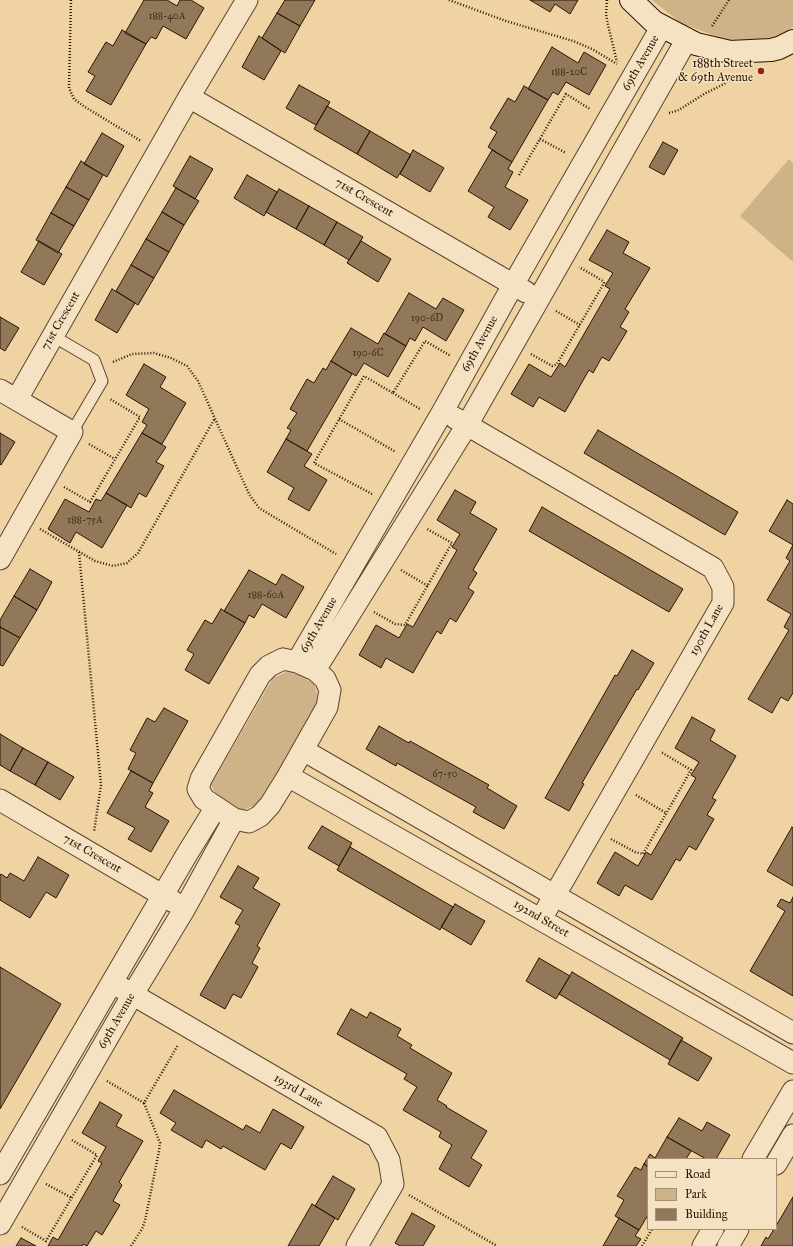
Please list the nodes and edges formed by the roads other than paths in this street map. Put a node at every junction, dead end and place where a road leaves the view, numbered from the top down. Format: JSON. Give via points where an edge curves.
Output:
{"nodes":[{"id":1,"x":247,"y":0,"type":"edge"},
{"id":2,"x":631,"y":0,"type":"edge"},
{"id":3,"x":662,"y":26,"type":"junction"},
{"id":4,"x":687,"y":39,"type":"junction"},
{"id":5,"x":788,"y":47,"type":"edge"},
{"id":6,"x":189,"y":97,"type":"junction"},
{"id":7,"x":513,"y":285,"type":"junction"},
{"id":8,"x":545,"y":303,"type":"junction"},
{"id":9,"x":53,"y":336,"type":"junction"},
{"id":10,"x":8,"y":395,"type":"edge"},
{"id":11,"x":433,"y":410,"type":"junction"},
{"id":12,"x":467,"y":425,"type":"junction"},
{"id":13,"x":79,"y":437,"type":"junction"},
{"id":14,"x":0,"y":559,"type":"edge"},
{"id":15,"x":306,"y":666,"type":"junction"},
{"id":16,"x":303,"y":750,"type":"junction"},
{"id":17,"x":288,"y":776,"type":"junction"},
{"id":18,"x":0,"y":800,"type":"edge"},
{"id":19,"x":216,"y":808,"type":"junction"},
{"id":20,"x":234,"y":819,"type":"junction"},
{"id":21,"x":163,"y":895,"type":"junction"},
{"id":22,"x":555,"y":895,"type":"junction"},
{"id":23,"x":185,"y":908,"type":"junction"},
{"id":24,"x":541,"y":919,"type":"junction"},
{"id":25,"x":113,"y":983,"type":"junction"},
{"id":26,"x":132,"y":994,"type":"junction"},
{"id":27,"x":793,"y":1033,"type":"edge"},
{"id":28,"x":793,"y":1063,"type":"edge"},
{"id":29,"x":793,"y":1091,"type":"edge"},
{"id":30,"x":793,"y":1135,"type":"edge"},
{"id":31,"x":754,"y":1158,"type":"edge"},
{"id":32,"x":777,"y":1162,"type":"edge"},
{"id":33,"x":0,"y":1174,"type":"edge"},
{"id":34,"x":9,"y":1224,"type":"edge"},
{"id":35,"x":712,"y":1230,"type":"edge"},
{"id":36,"x":737,"y":1230,"type":"edge"},
{"id":37,"x":357,"y":1246,"type":"edge"},
{"id":38,"x":703,"y":1246,"type":"edge"},
{"id":39,"x":728,"y":1246,"type":"edge"}],
"edges":[{"from":1,"to":6,"type":"street","name":"71st Crescent"},
{"from":2,"to":3,"type":"street","via":[[654,22]]},
{"from":3,"to":4,"type":"street"},
{"from":3,"to":7,"type":"street","name":"69th Avenue"},
{"from":4,"to":5,"type":"street","via":[[696,44],[730,52]]},
{"from":4,"to":8,"type":"street","name":"69th Avenue"},
{"from":6,"to":7,"type":"street","name":"71st Crescent"},
{"from":6,"to":9,"type":"street","name":"71st Crescent"},
{"from":7,"to":8,"type":"street","name":"71st Crescent"},
{"from":7,"to":11,"type":"street","name":"69th Avenue"},
{"from":8,"to":12,"type":"street","name":"69th Avenue"},
{"from":9,"to":10,"type":"street","name":"71st Crescent"},
{"from":9,"to":13,"type":"lane","via":[[94,360],[102,381]]},
{"from":10,"to":13,"type":"street","name":"71st Crescent"},
{"from":11,"to":12,"type":"street","name":"190th Lane"},
{"from":11,"to":15,"type":"street","name":"69th Avenue"},
{"from":12,"to":15,"type":"street","name":"69th Avenue"},
{"from":12,"to":22,"type":"street","name":"190th Lane","via":[[713,568],[723,587],[723,603]]},
{"from":13,"to":14,"type":"street"},
{"from":15,"to":16,"type":"street","name":"69th Avenue","via":[[325,679],[330,690],[327,707]]},
{"from":15,"to":19,"type":"street","name":"69th Avenue","via":[[283,659],[269,666],[260,675],[198,788],[204,799]]},
{"from":16,"to":17,"type":"street","name":"69th Avenue"},
{"from":16,"to":22,"type":"street"},
{"from":17,"to":20,"type":"street","name":"69th Avenue","via":[[260,816],[249,822]]},
{"from":17,"to":24,"type":"street","name":"192nd Street"},
{"from":18,"to":21,"type":"street","name":"71st Crescent"},
{"from":19,"to":20,"type":"street","name":"69th Avenue"},
{"from":19,"to":21,"type":"street","name":"69th Avenue"},
{"from":20,"to":23,"type":"street","name":"69th Avenue"},
{"from":21,"to":23,"type":"street","name":"71st Crescent"},
{"from":21,"to":25,"type":"street","name":"69th Avenue"},
{"from":22,"to":24,"type":"street","name":"190th Lane"},
{"from":22,"to":27,"type":"street"},
{"from":23,"to":26,"type":"street","name":"69th Avenue"},
{"from":24,"to":28,"type":"street","name":"192nd Street"},
{"from":25,"to":26,"type":"street","name":"193rd Lane"},
{"from":25,"to":33,"type":"street","name":"69th Avenue"},
{"from":26,"to":34,"type":"street","name":"69th Avenue"},
{"from":26,"to":37,"type":"street","name":"193rd Lane","via":[[377,1137],[389,1160],[393,1184]]},
{"from":29,"to":31,"type":"street"},
{"from":30,"to":32,"type":"street"},
{"from":35,"to":38,"type":"street"},
{"from":36,"to":39,"type":"street"}]}
